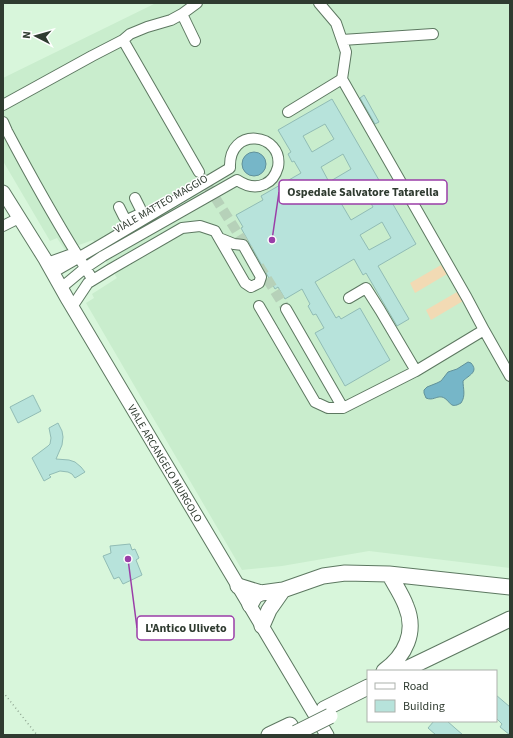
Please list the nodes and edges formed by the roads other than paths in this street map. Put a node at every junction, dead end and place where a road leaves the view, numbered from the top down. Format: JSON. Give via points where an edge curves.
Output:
{"nodes":[{"id":1,"x":197,"y":3,"type":"edge"},
{"id":2,"x":319,"y":3,"type":"edge"},
{"id":3,"x":182,"y":14,"type":"junction"},
{"id":4,"x":434,"y":34,"type":"dead end"},
{"id":5,"x":123,"y":40,"type":"junction"},
{"id":6,"x":342,"y":40,"type":"junction"},
{"id":7,"x":195,"y":41,"type":"dead end"},
{"id":8,"x":342,"y":79,"type":"junction"},
{"id":9,"x":3,"y":105,"type":"edge"},
{"id":10,"x":288,"y":112,"type":"dead end"},
{"id":11,"x":3,"y":122,"type":"edge"},
{"id":12,"x":199,"y":172,"type":"tunnel mouth"},
{"id":13,"x":234,"y":176,"type":"dead end"},
{"id":14,"x":3,"y":192,"type":"edge"},
{"id":15,"x":135,"y":198,"type":"dead end"},
{"id":16,"x":119,"y":207,"type":"dead end"},
{"id":17,"x":19,"y":218,"type":"junction"},
{"id":18,"x":139,"y":219,"type":"junction"},
{"id":19,"x":3,"y":226,"type":"edge"},
{"id":20,"x":218,"y":238,"type":"junction"},
{"id":21,"x":100,"y":253,"type":"dead end"},
{"id":22,"x":77,"y":256,"type":"junction"},
{"id":23,"x":49,"y":268,"type":"junction"},
{"id":24,"x":84,"y":268,"type":"junction"},
{"id":25,"x":93,"y":280,"type":"junction"},
{"id":26,"x":61,"y":288,"type":"junction"},
{"id":27,"x":349,"y":298,"type":"dead end"},
{"id":28,"x":259,"y":306,"type":"dead end"},
{"id":29,"x":72,"y":307,"type":"junction"},
{"id":30,"x":286,"y":309,"type":"tunnel mouth"},
{"id":31,"x":484,"y":330,"type":"junction"},
{"id":32,"x":416,"y":371,"type":"junction"},
{"id":33,"x":510,"y":376,"type":"edge"},
{"id":34,"x":342,"y":408,"type":"junction"},
{"id":35,"x":388,"y":574,"type":"junction"},
{"id":36,"x":238,"y":586,"type":"junction"},
{"id":37,"x":510,"y":587,"type":"edge"},
{"id":38,"x":261,"y":593,"type":"junction"},
{"id":39,"x":280,"y":595,"type":"junction"},
{"id":40,"x":250,"y":605,"type":"junction"},
{"id":41,"x":510,"y":618,"type":"edge"},
{"id":42,"x":262,"y":626,"type":"junction"},
{"id":43,"x":510,"y":629,"type":"edge"},
{"id":44,"x":385,"y":670,"type":"edge"},
{"id":45,"x":404,"y":670,"type":"edge"},
{"id":46,"x":424,"y":670,"type":"edge"},
{"id":47,"x":367,"y":682,"type":"edge"},
{"id":48,"x":367,"y":688,"type":"edge"},
{"id":49,"x":367,"y":697,"type":"edge"},
{"id":50,"x":329,"y":710,"type":"junction"},
{"id":51,"x":292,"y":732,"type":"edge"},
{"id":52,"x":269,"y":735,"type":"edge"},
{"id":53,"x":327,"y":735,"type":"edge"}],
"edges":[{"from":1,"to":3,"type":"street"},
{"from":2,"to":6,"type":"street","via":[[336,23]]},
{"from":3,"to":5,"type":"street","via":[[130,34]]},
{"from":3,"to":7,"type":"street"},
{"from":4,"to":6,"type":"street"},
{"from":5,"to":9,"type":"street"},
{"from":5,"to":12,"type":"street"},
{"from":6,"to":8,"type":"street","via":[[346,52]]},
{"from":8,"to":10,"type":"street"},
{"from":8,"to":31,"type":"street","via":[[438,254]]},
{"from":11,"to":22,"type":"street"},
{"from":13,"to":18,"type":"street","name":"VIALE MATTEO MAGGIO"},
{"from":14,"to":17,"type":"main road","name":"VIALE ARCANGELO MURGOLO"},
{"from":15,"to":18,"type":"street"},
{"from":16,"to":18,"type":"street","via":[[126,219]]},
{"from":17,"to":19,"type":"street"},
{"from":17,"to":23,"type":"main road","name":"VIALE ARCANGELO MURGOLO"},
{"from":18,"to":21,"type":"street","name":"VIALE MATTEO MAGGIO"},
{"from":18,"to":22,"type":"street"},
{"from":18,"to":24,"type":"street","via":[[230,168],[232,152],[244,140],[260,139],[267,142],[277,154],[277,171],[267,183],[251,187],[237,180]]},
{"from":20,"to":20,"type":"street","via":[[245,283],[251,287],[259,283],[261,277],[243,245]]},
{"from":20,"to":25,"type":"street","via":[[215,231],[200,226],[182,228]]},
{"from":22,"to":23,"type":"street"},
{"from":22,"to":24,"type":"street"},
{"from":23,"to":26,"type":"main road","name":"VIALE ARCANGELO MURGOLO"},
{"from":24,"to":25,"type":"street"},
{"from":24,"to":26,"type":"street"},
{"from":25,"to":29,"type":"street","via":[[88,283]]},
{"from":26,"to":29,"type":"main road","name":"VIALE ARCANGELO MURGOLO"},
{"from":27,"to":32,"type":"street","via":[[366,288]]},
{"from":28,"to":34,"type":"street","via":[[315,402],[328,408]]},
{"from":29,"to":36,"type":"main road","name":"VIALE ARCANGELO MURGOLO"},
{"from":30,"to":34,"type":"street"},
{"from":31,"to":32,"type":"street"},
{"from":31,"to":33,"type":"street"},
{"from":32,"to":34,"type":"street"},
{"from":35,"to":37,"type":"highway"},
{"from":35,"to":39,"type":"highway","via":[[345,573],[323,576]]},
{"from":35,"to":44,"type":"highway","via":[[407,607],[410,632],[407,645],[400,656]]},
{"from":36,"to":38,"type":"highway"},
{"from":36,"to":40,"type":"main road","name":"VIALE ARCANGELO MURGOLO"},
{"from":38,"to":39,"type":"highway"},
{"from":38,"to":40,"type":"highway","via":[[255,596]]},
{"from":39,"to":40,"type":"highway","via":[[260,604]]},
{"from":39,"to":42,"type":"highway"},
{"from":40,"to":42,"type":"main road","name":"VIALE ARCANGELO MURGOLO"},
{"from":41,"to":45,"type":"highway"},
{"from":42,"to":53,"type":"main road","name":"VIALE ARCANGELO MURGOLO"},
{"from":43,"to":46,"type":"highway"},
{"from":47,"to":50,"type":"highway"},
{"from":48,"to":50,"type":"highway"},
{"from":49,"to":50,"type":"highway"},
{"from":50,"to":51,"type":"highway","bridge":true},
{"from":51,"to":52,"type":"highway"}]}
